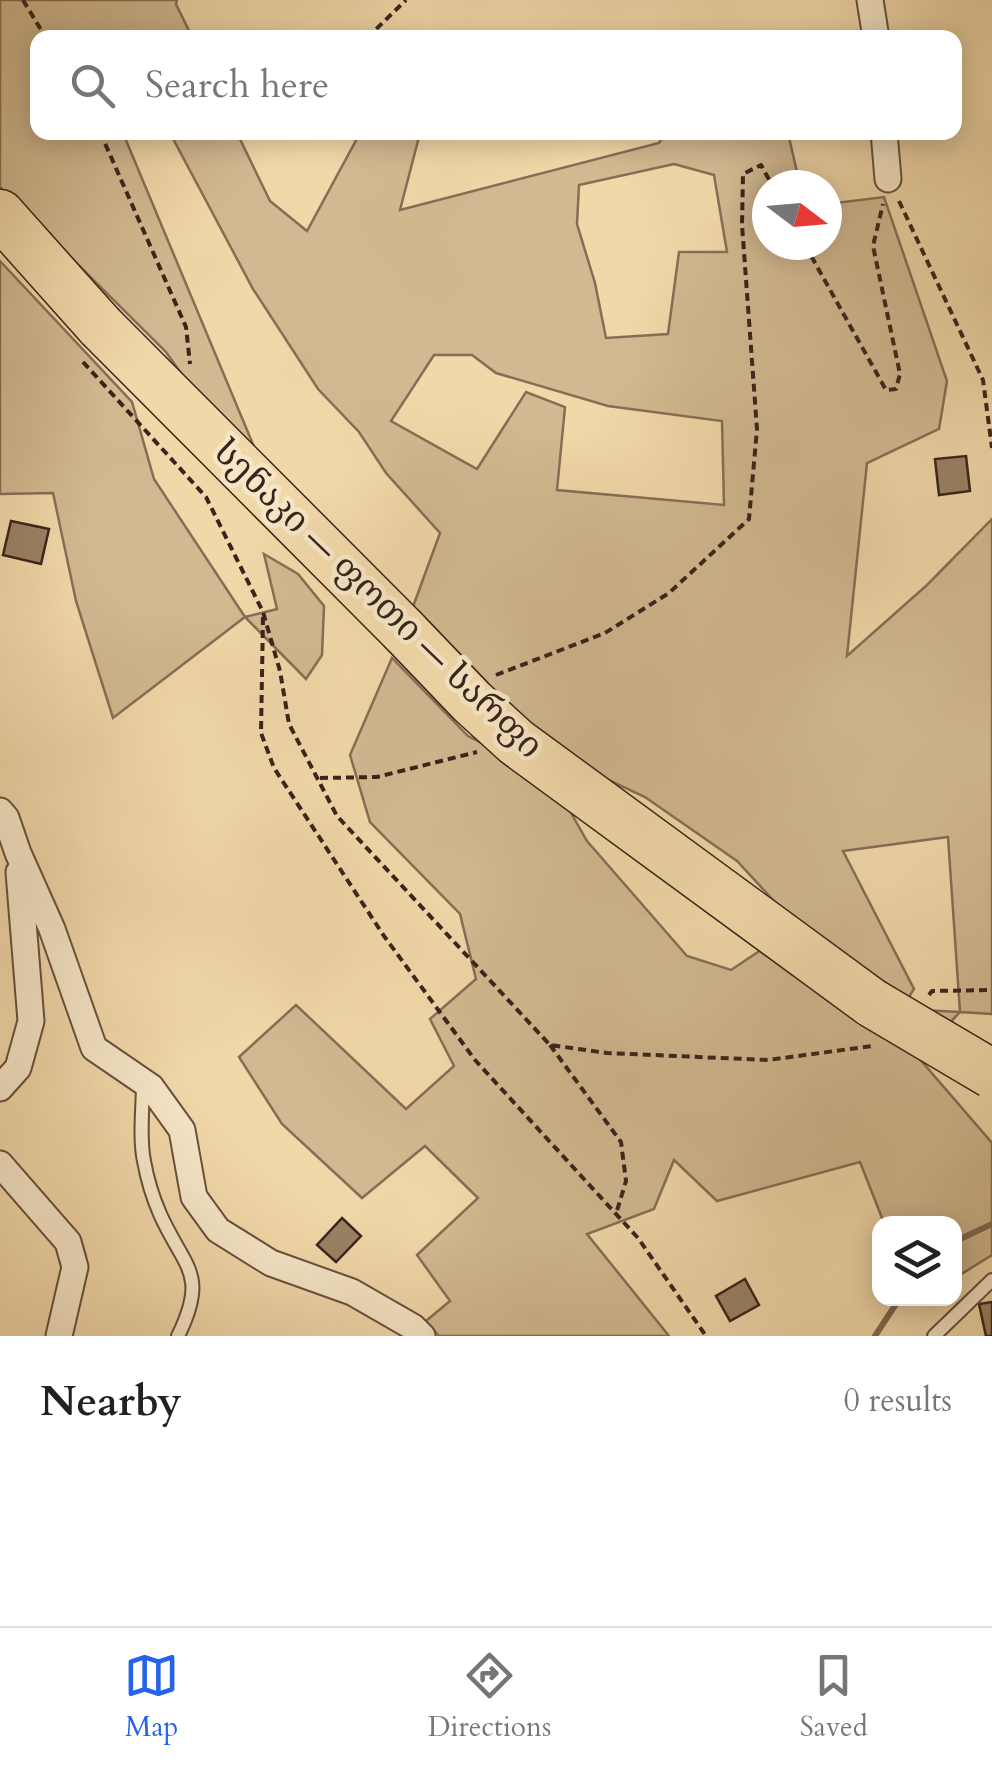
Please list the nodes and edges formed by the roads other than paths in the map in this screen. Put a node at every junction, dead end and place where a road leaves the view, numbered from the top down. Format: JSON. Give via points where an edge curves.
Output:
{"nodes":[{"id":1,"x":870,"y":0,"type":"edge"},
{"id":2,"x":875,"y":30,"type":"edge"},
{"id":3,"x":885,"y":140,"type":"edge"},
{"id":4,"x":888,"y":179,"type":"road end"},
{"id":5,"x":0,"y":214,"type":"edge"},
{"id":6,"x":0,"y":810,"type":"edge"},
{"id":7,"x":18,"y":853,"type":"junction"},
{"id":8,"x":992,"y":1074,"type":"edge"},
{"id":9,"x":143,"y":1081,"type":"junction"},
{"id":10,"x":0,"y":1088,"type":"edge"},
{"id":11,"x":0,"y":1164,"type":"edge"},
{"id":12,"x":992,"y":1280,"type":"edge"},
{"id":13,"x":59,"y":1336,"type":"edge"},
{"id":14,"x":178,"y":1336,"type":"edge"},
{"id":15,"x":422,"y":1336,"type":"edge"},
{"id":16,"x":934,"y":1336,"type":"edge"}],
"edges":[{"from":1,"to":2,"type":"street"},
{"from":3,"to":4,"type":"street"},
{"from":5,"to":8,"type":"highway","name":"სენაკი — ფოთი — სარფი","bridge":true,"via":[[91,343],[516,742],[879,1023]]},
{"from":6,"to":7,"type":"street"},
{"from":7,"to":9,"type":"street","via":[[94,1048]]},
{"from":7,"to":10,"type":"street","via":[[32,1020],[18,1068]]},
{"from":9,"to":14,"type":"lane","via":[[143,1158],[160,1214],[194,1280],[191,1310]]},
{"from":9,"to":15,"type":"street","via":[[182,1130],[194,1197],[218,1230],[271,1263],[352,1292]]},
{"from":11,"to":13,"type":"street","via":[[68,1242],[75,1267]]},
{"from":12,"to":16,"type":"lane"}]}
